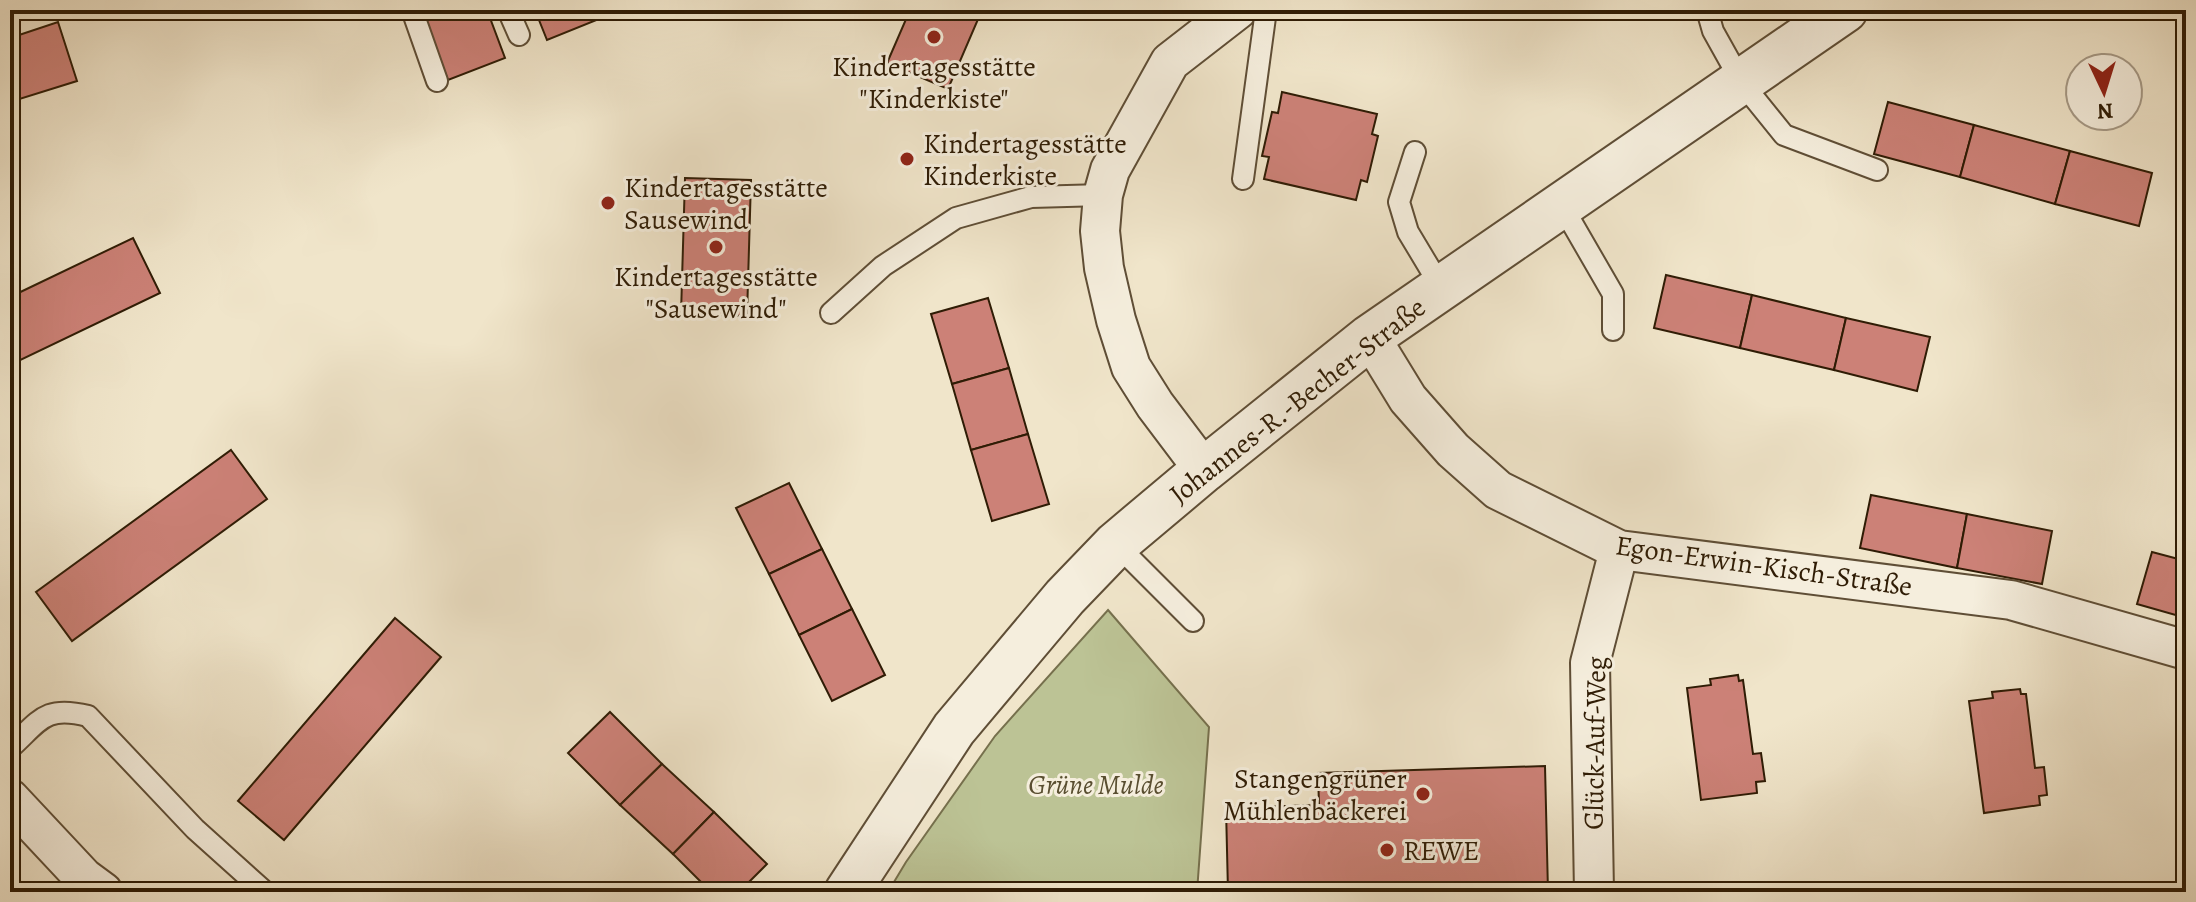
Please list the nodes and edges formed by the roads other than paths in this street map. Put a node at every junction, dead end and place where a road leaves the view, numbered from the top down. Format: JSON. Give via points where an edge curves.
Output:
{"nodes":[{"id":1,"x":412,"y":10,"type":"edge"},
{"id":2,"x":508,"y":10,"type":"edge"},
{"id":3,"x":1237,"y":10,"type":"edge"},
{"id":4,"x":1266,"y":10,"type":"edge"},
{"id":5,"x":1707,"y":10,"type":"edge"},
{"id":6,"x":1845,"y":10,"type":"edge"},
{"id":7,"x":519,"y":35,"type":"dead end"},
{"id":8,"x":437,"y":81,"type":"dead end"},
{"id":9,"x":1742,"y":83,"type":"junction"},
{"id":10,"x":1415,"y":152,"type":"dead end"},
{"id":11,"x":1877,"y":170,"type":"dead end"},
{"id":12,"x":1243,"y":179,"type":"dead end"},
{"id":13,"x":1103,"y":195,"type":"junction"},
{"id":14,"x":1561,"y":204,"type":"junction"},
{"id":15,"x":1441,"y":287,"type":"junction"},
{"id":16,"x":831,"y":313,"type":"dead end"},
{"id":17,"x":1613,"y":330,"type":"dead end"},
{"id":18,"x":1370,"y":337,"type":"junction"},
{"id":19,"x":1204,"y":470,"type":"junction"},
{"id":20,"x":1116,"y":544,"type":"junction"},
{"id":21,"x":1619,"y":550,"type":"junction"},
{"id":22,"x":1193,"y":621,"type":"dead end"},
{"id":23,"x":2186,"y":650,"type":"edge"},
{"id":24,"x":10,"y":748,"type":"edge"},
{"id":25,"x":10,"y":799,"type":"edge"},
{"id":26,"x":103,"y":892,"type":"edge"},
{"id":27,"x":265,"y":892,"type":"edge"},
{"id":28,"x":847,"y":892,"type":"edge"},
{"id":29,"x":1594,"y":892,"type":"edge"}],
"edges":[{"from":1,"to":8,"type":"lane"},
{"from":2,"to":7,"type":"lane"},
{"from":3,"to":13,"type":"street","via":[[1170,62],[1110,170]]},
{"from":4,"to":12,"type":"lane"},
{"from":5,"to":9,"type":"lane"},
{"from":6,"to":9,"type":"street","name":"Johannes-R.-Becher-Straße"},
{"from":9,"to":11,"type":"lane","via":[[1784,135]]},
{"from":9,"to":14,"type":"street","name":"Johannes-R.-Becher-Straße"},
{"from":10,"to":15,"type":"lane","via":[[1399,202],[1408,232]]},
{"from":13,"to":16,"type":"lane","via":[[1031,197],[956,218],[883,266]]},
{"from":13,"to":19,"type":"street","via":[[1104,268],[1131,367]]},
{"from":14,"to":15,"type":"street","name":"Johannes-R.-Becher-Straße"},
{"from":14,"to":17,"type":"lane","via":[[1613,294]]},
{"from":15,"to":18,"type":"street","name":"Johannes-R.-Becher-Straße"},
{"from":18,"to":19,"type":"street","name":"Johannes-R.-Becher-Straße"},
{"from":18,"to":21,"type":"street","name":"Egon-Erwin-Kisch-Straße","via":[[1408,399],[1498,490]]},
{"from":19,"to":20,"type":"street","name":"Johannes-R.-Becher-Straße"},
{"from":20,"to":22,"type":"lane"},
{"from":20,"to":28,"type":"street","name":"Johannes-R.-Becher-Straße","via":[[954,729]]},
{"from":21,"to":23,"type":"street","name":"Egon-Erwin-Kisch-Straße","via":[[2011,600]]},
{"from":21,"to":29,"type":"street","name":"Glück-Auf-Weg","via":[[1590,663]]},
{"from":24,"to":27,"type":"lane","via":[[50,713],[88,716],[195,829]]},
{"from":25,"to":26,"type":"street"}]}
